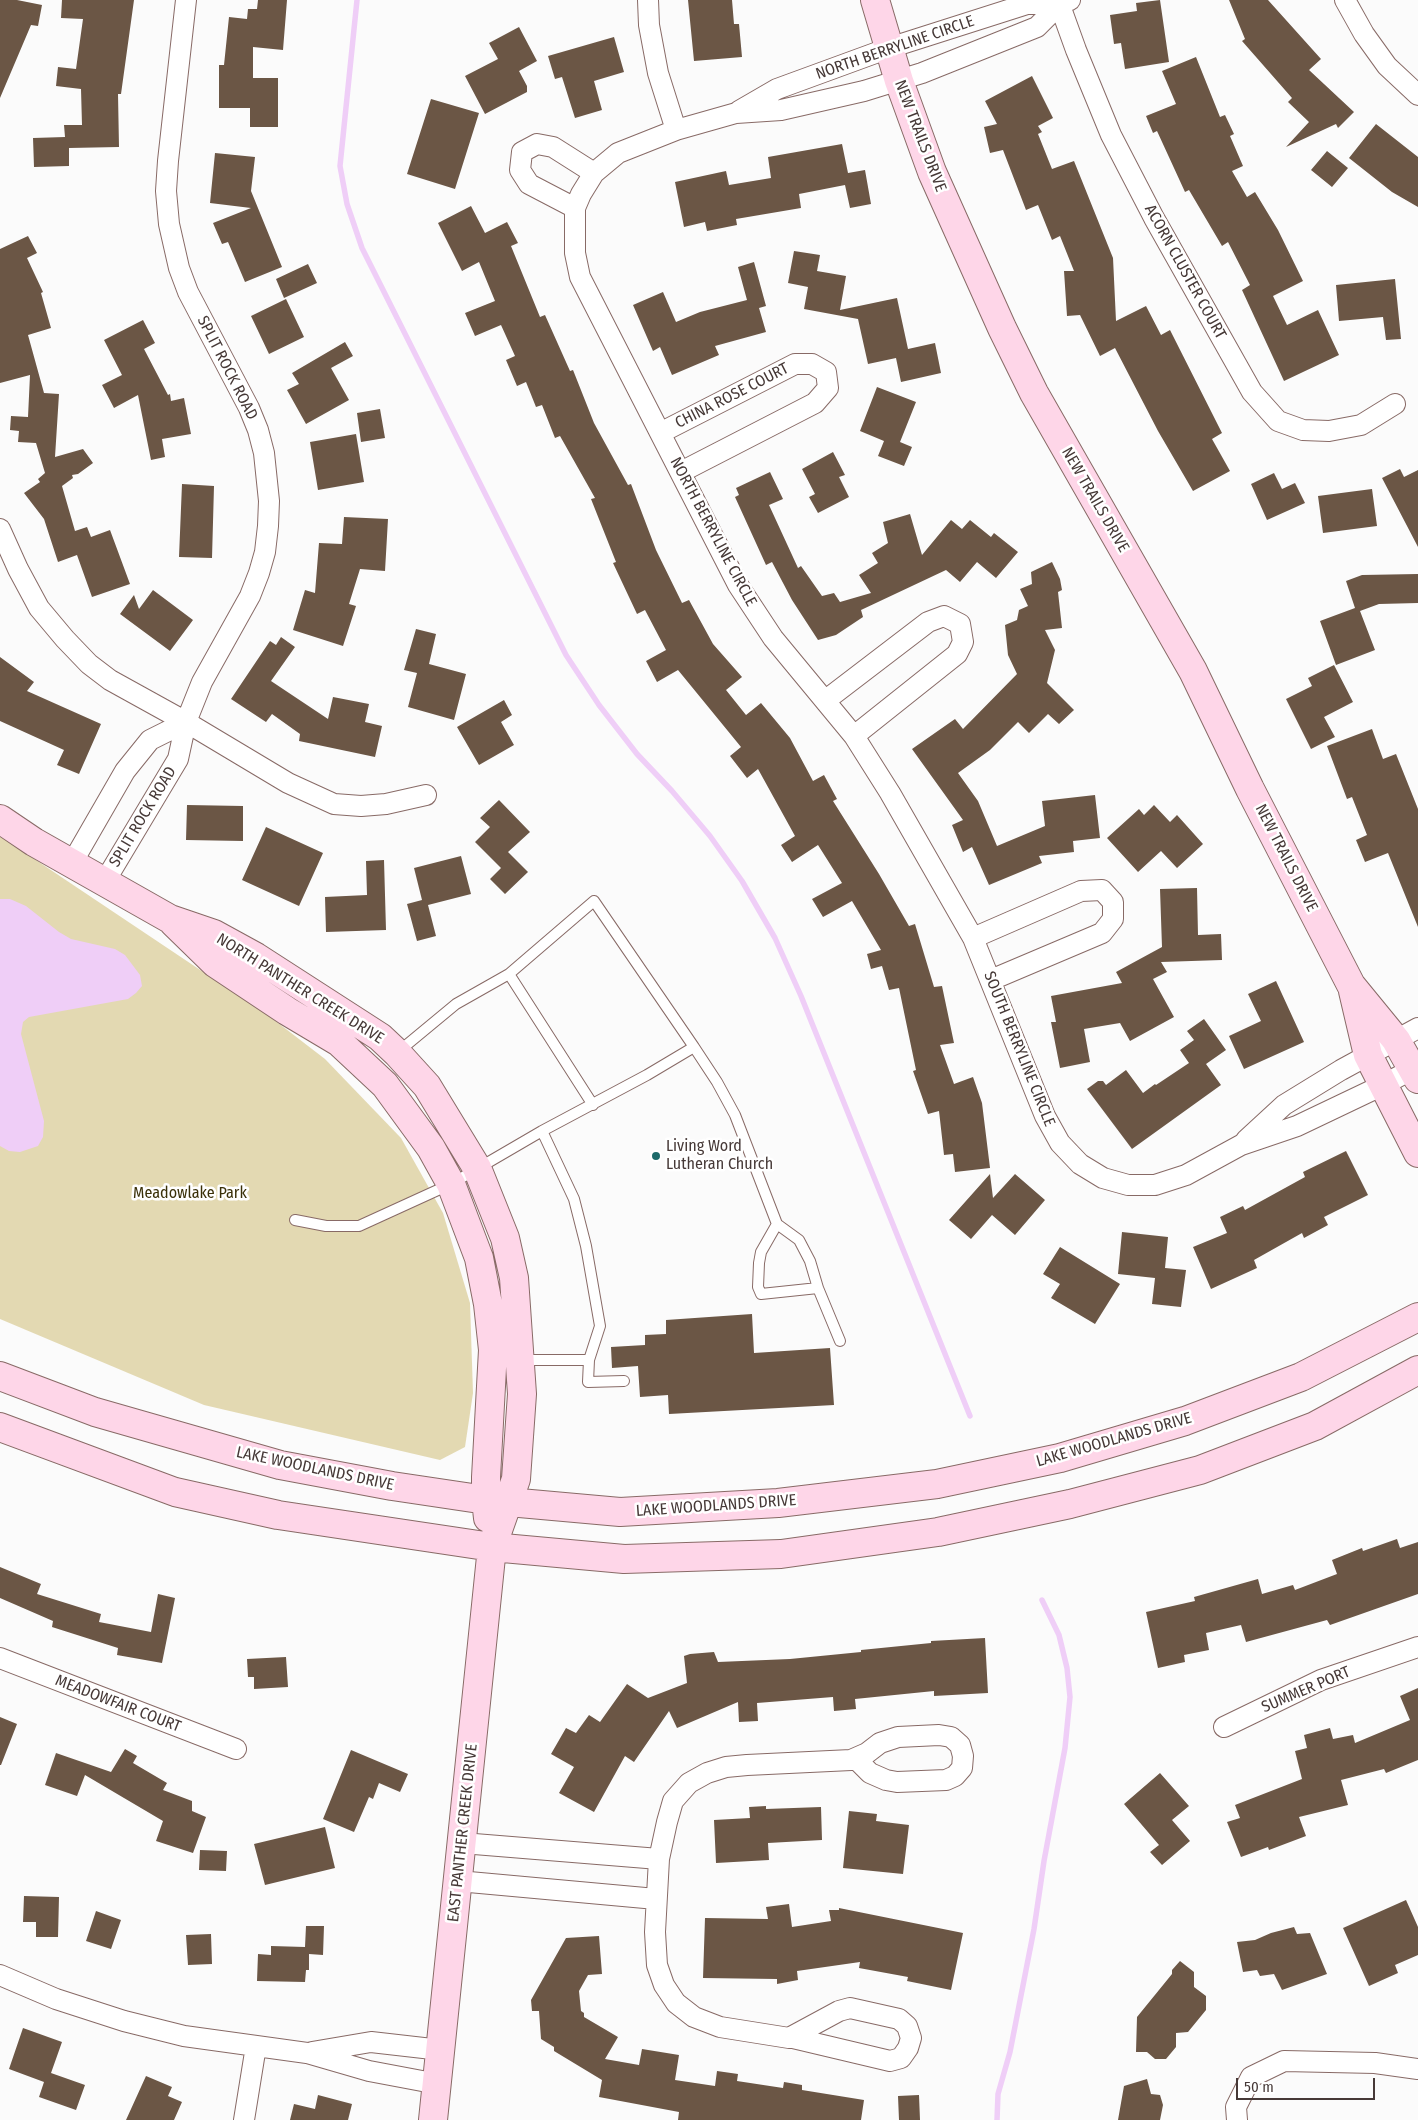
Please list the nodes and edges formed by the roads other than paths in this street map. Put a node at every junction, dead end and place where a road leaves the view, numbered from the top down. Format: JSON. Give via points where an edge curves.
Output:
{"nodes":[{"id":1,"x":186,"y":0,"type":"edge"},
{"id":2,"x":648,"y":0,"type":"edge"},
{"id":3,"x":875,"y":0,"type":"edge"},
{"id":4,"x":1345,"y":0,"type":"edge"},
{"id":5,"x":1063,"y":2,"type":"edge"},
{"id":6,"x":889,"y":48,"type":"junction"},
{"id":7,"x":899,"y":81,"type":"junction"},
{"id":8,"x":1418,"y":95,"type":"edge"},
{"id":9,"x":736,"y":113,"type":"junction"},
{"id":10,"x":676,"y":130,"type":"junction"},
{"id":11,"x":594,"y":173,"type":"junction"},
{"id":12,"x":576,"y":208,"type":"junction"},
{"id":13,"x":1395,"y":404,"type":"dead end"},
{"id":14,"x":660,"y":433,"type":"junction"},
{"id":15,"x":681,"y":472,"type":"junction"},
{"id":16,"x":0,"y":529,"type":"edge"},
{"id":17,"x":826,"y":700,"type":"junction"},
{"id":18,"x":186,"y":722,"type":"junction"},
{"id":19,"x":854,"y":736,"type":"junction"},
{"id":20,"x":426,"y":795,"type":"dead end"},
{"id":21,"x":0,"y":819,"type":"edge"},
{"id":22,"x":925,"y":854,"type":"joint"},
{"id":23,"x":72,"y":863,"type":"junction"},
{"id":24,"x":105,"y":881,"type":"junction"},
{"id":25,"x":170,"y":919,"type":"junction"},
{"id":26,"x":974,"y":938,"type":"junction"},
{"id":27,"x":509,"y":974,"type":"junction"},
{"id":28,"x":991,"y":980,"type":"junction"},
{"id":29,"x":1351,"y":985,"type":"junction"},
{"id":30,"x":1407,"y":1034,"type":"edge"},
{"id":31,"x":694,"y":1047,"type":"junction"},
{"id":32,"x":397,"y":1053,"type":"junction"},
{"id":33,"x":1368,"y":1055,"type":"junction"},
{"id":34,"x":1416,"y":1071,"type":"edge"},
{"id":35,"x":1383,"y":1085,"type":"junction"},
{"id":36,"x":593,"y":1105,"type":"junction"},
{"id":37,"x":542,"y":1131,"type":"junction"},
{"id":38,"x":1241,"y":1145,"type":"junction"},
{"id":39,"x":1418,"y":1153,"type":"edge"},
{"id":40,"x":477,"y":1168,"type":"junction"},
{"id":41,"x":451,"y":1184,"type":"junction"},
{"id":42,"x":295,"y":1220,"type":"dead end"},
{"id":43,"x":777,"y":1224,"type":"junction"},
{"id":44,"x":818,"y":1288,"type":"junction"},
{"id":45,"x":1418,"y":1317,"type":"edge"},
{"id":46,"x":840,"y":1341,"type":"dead end"},
{"id":47,"x":520,"y":1360,"type":"junction"},
{"id":48,"x":589,"y":1360,"type":"junction"},
{"id":49,"x":1418,"y":1370,"type":"edge"},
{"id":50,"x":0,"y":1376,"type":"edge"},
{"id":51,"x":624,"y":1382,"type":"dead end"},
{"id":52,"x":0,"y":1427,"type":"edge"},
{"id":53,"x":497,"y":1501,"type":"junction"},
{"id":54,"x":492,"y":1547,"type":"junction"},
{"id":55,"x":1418,"y":1647,"type":"edge"},
{"id":56,"x":0,"y":1658,"type":"edge"},
{"id":57,"x":1224,"y":1727,"type":"dead end"},
{"id":58,"x":236,"y":1749,"type":"dead end"},
{"id":59,"x":851,"y":1760,"type":"junction"},
{"id":60,"x":462,"y":1843,"type":"junction"},
{"id":61,"x":659,"y":1859,"type":"junction"},
{"id":62,"x":458,"y":1881,"type":"junction"},
{"id":63,"x":657,"y":1889,"type":"junction"},
{"id":64,"x":1,"y":1979,"type":"edge"},
{"id":65,"x":789,"y":2038,"type":"junction"},
{"id":66,"x":256,"y":2046,"type":"junction"},
{"id":67,"x":441,"y":2050,"type":"junction"},
{"id":68,"x":307,"y":2053,"type":"junction"},
{"id":69,"x":1418,"y":2069,"type":"edge"},
{"id":70,"x":438,"y":2084,"type":"junction"},
{"id":71,"x":244,"y":2120,"type":"edge"},
{"id":72,"x":433,"y":2120,"type":"edge"},
{"id":73,"x":1237,"y":2120,"type":"edge"}],
"edges":[{"from":1,"to":18,"type":"street","name":"SPLIT ROCK ROAD","via":[[168,161],[169,224],[188,292],[258,430],[269,502],[265,552],[259,573],[250,596],[202,682]]},
{"from":2,"to":10,"type":"street","via":[[658,73]]},
{"from":3,"to":6,"type":"street","name":"NEW TRAILS DRIVE"},
{"from":4,"to":8,"type":"street","via":[[1364,34],[1388,66]]},
{"from":5,"to":6,"type":"street","name":"NORTH BERRYLINE CIRCLE","via":[[1027,4]]},
{"from":5,"to":7,"type":"street","name":"NORTH BERRYLINE CIRCLE","via":[[1037,27]]},
{"from":5,"to":13,"type":"street","name":"ACORN CLUSTER COURT","via":[[1076,50],[1111,135],[1252,392],[1278,421],[1303,430],[1329,431],[1361,425]]},
{"from":6,"to":7,"type":"street","name":"NEW TRAILS DRIVE"},
{"from":6,"to":9,"type":"street","name":"NORTH BERRYLINE CIRCLE","via":[[777,89]]},
{"from":7,"to":9,"type":"street","name":"NORTH BERRYLINE CIRCLE","via":[[781,110]]},
{"from":7,"to":29,"type":"street","name":"NEW TRAILS DRIVE","via":[[932,172],[1034,393],[1193,671]]},
{"from":9,"to":10,"type":"street","name":"NORTH BERRYLINE CIRCLE"},
{"from":10,"to":11,"type":"street","name":"NORTH BERRYLINE CIRCLE","via":[[618,154]]},
{"from":11,"to":12,"type":"street","name":"NORTH BERRYLINE CIRCLE"},
{"from":11,"to":12,"type":"street","via":[[553,147],[537,144],[522,152],[520,170],[529,184]]},
{"from":12,"to":14,"type":"street","name":"NORTH BERRYLINE CIRCLE","via":[[575,253],[580,277]]},
{"from":14,"to":15,"type":"street","name":"NORTH BERRYLINE CIRCLE"},
{"from":14,"to":15,"type":"street","name":"CHINA ROSE COURT","via":[[795,364],[812,364],[826,372],[828,388],[815,403]]},
{"from":15,"to":17,"type":"street","name":"NORTH BERRYLINE CIRCLE","via":[[738,585],[773,638]]},
{"from":16,"to":18,"type":"street","via":[[39,608],[65,640],[110,680]]},
{"from":17,"to":19,"type":"street","name":"NORTH BERRYLINE CIRCLE"},
{"from":17,"to":19,"type":"street","via":[[928,622],[944,616],[960,624],[963,642],[957,654]]},
{"from":18,"to":20,"type":"street","via":[[288,782],[334,804],[386,804]]},
{"from":18,"to":23,"type":"street","via":[[150,740],[125,771]]},
{"from":18,"to":24,"type":"street","name":"SPLIT ROCK ROAD","via":[[178,759]]},
{"from":19,"to":22,"type":"street","name":"NORTH BERRYLINE CIRCLE"},
{"from":21,"to":23,"type":"street","name":"NORTH PANTHER CREEK DRIVE"},
{"from":22,"to":26,"type":"street","name":"SOUTH BERRYLINE CIRCLE"},
{"from":23,"to":24,"type":"street","name":"NORTH PANTHER CREEK DRIVE"},
{"from":24,"to":25,"type":"street","name":"NORTH PANTHER CREEK DRIVE"},
{"from":25,"to":32,"type":"street","name":"NORTH PANTHER CREEK DRIVE","via":[[214,934],[256,958],[349,1016]]},
{"from":25,"to":41,"type":"street","name":"NORTH PANTHER CREEK DRIVE","via":[[215,963],[339,1042],[359,1060],[391,1093],[432,1148]]},
{"from":26,"to":28,"type":"street","name":"SOUTH BERRYLINE CIRCLE"},
{"from":26,"to":28,"type":"street","via":[[1081,891],[1102,890],[1113,902],[1113,919],[1102,933]]},
{"from":27,"to":31,"type":"lane","via":[[594,901]]},
{"from":27,"to":32,"type":"lane","via":[[456,1004]]},
{"from":27,"to":36,"type":"lane"},
{"from":28,"to":38,"type":"street","name":"SOUTH BERRYLINE CIRCLE","via":[[1045,1116],[1060,1142],[1080,1164],[1103,1178],[1128,1185],[1155,1185],[1186,1175]]},
{"from":29,"to":30,"type":"street","name":"NEW TRAILS DRIVE"},
{"from":29,"to":33,"type":"street","name":"NEW TRAILS DRIVE"},
{"from":30,"to":33,"type":"street","name":"SOUTH BERRYLINE CIRCLE"},
{"from":30,"to":34,"type":"street","name":"NEW TRAILS DRIVE"},
{"from":31,"to":36,"type":"lane"},
{"from":31,"to":43,"type":"lane","via":[[735,1115]]},
{"from":32,"to":40,"type":"street","name":"NORTH PANTHER CREEK DRIVE","via":[[427,1086]]},
{"from":33,"to":35,"type":"street","name":"NEW TRAILS DRIVE"},
{"from":33,"to":38,"type":"street","name":"SOUTH BERRYLINE CIRCLE","via":[[1284,1105]]},
{"from":34,"to":35,"type":"street","name":"SOUTH BERRYLINE CIRCLE"},
{"from":35,"to":38,"type":"street","name":"SOUTH BERRYLINE CIRCLE","via":[[1297,1126]]},
{"from":35,"to":39,"type":"street","name":"NEW TRAILS DRIVE"},
{"from":36,"to":37,"type":"lane"},
{"from":37,"to":40,"type":"lane"},
{"from":37,"to":48,"type":"lane","via":[[574,1199],[586,1246],[600,1326]]},
{"from":40,"to":41,"type":"lane"},
{"from":40,"to":47,"type":"street","name":"NORTH PANTHER CREEK DRIVE","via":[[505,1238],[514,1278]]},
{"from":41,"to":42,"type":"lane","via":[[359,1226],[326,1226]]},
{"from":41,"to":53,"type":"street","name":"NORTH PANTHER CREEK DRIVE","via":[[479,1258],[488,1304],[494,1350]]},
{"from":43,"to":44,"type":"lane","via":[[799,1240]]},
{"from":43,"to":44,"type":"lane","via":[[760,1257],[758,1287],[761,1294]]},
{"from":44,"to":46,"type":"lane"},
{"from":45,"to":53,"type":"street","name":"LAKE WOODLANDS DRIVE","via":[[1301,1376],[1185,1421],[1060,1458],[937,1484],[778,1503],[620,1512]]},
{"from":47,"to":48,"type":"lane"},
{"from":47,"to":53,"type":"street","name":"NORTH PANTHER CREEK DRIVE","via":[[522,1394],[516,1479]]},
{"from":48,"to":51,"type":"lane","via":[[588,1382]]},
{"from":49,"to":54,"type":"street","via":[[1315,1426],[1200,1470],[1070,1504],[938,1532],[781,1554],[624,1559]]},
{"from":50,"to":53,"type":"street","name":"LAKE WOODLANDS DRIVE","via":[[95,1412],[280,1465]]},
{"from":52,"to":54,"type":"street","via":[[175,1492],[278,1514]]},
{"from":53,"to":54,"type":"street","name":"NORTH PANTHER CREEK DRIVE"},
{"from":54,"to":60,"type":"street","name":"EAST PANTHER CREEK DRIVE"},
{"from":55,"to":57,"type":"street","name":"SUMMER PORT","via":[[1321,1680]]},
{"from":56,"to":58,"type":"street","name":"MEADOWFAIR COURT"},
{"from":59,"to":59,"type":"street","via":[[856,1759],[870,1773],[897,1782],[946,1780],[962,1768],[963,1756],[960,1745],[951,1737],[939,1735],[898,1737],[880,1743]]},
{"from":59,"to":61,"type":"street","via":[[747,1765],[707,1773],[688,1783],[673,1801]]},
{"from":60,"to":61,"type":"street"},
{"from":60,"to":62,"type":"street","name":"EAST PANTHER CREEK DRIVE"},
{"from":61,"to":63,"type":"street"},
{"from":62,"to":63,"type":"street"},
{"from":62,"to":67,"type":"street","name":"EAST PANTHER CREEK DRIVE"},
{"from":63,"to":65,"type":"street","via":[[657,1965],[664,1985],[676,2003],[694,2017],[720,2026]]},
{"from":64,"to":66,"type":"street","via":[[124,2021],[184,2036]]},
{"from":65,"to":65,"type":"street","via":[[890,2061],[901,2058],[911,2038],[907,2026],[899,2019],[850,2008]]},
{"from":66,"to":68,"type":"street"},
{"from":66,"to":71,"type":"street"},
{"from":67,"to":68,"type":"street","via":[[371,2042]]},
{"from":67,"to":70,"type":"street","name":"EAST PANTHER CREEK DRIVE"},
{"from":68,"to":70,"type":"street","via":[[369,2072]]},
{"from":69,"to":73,"type":"street","via":[[1375,2063],[1284,2061],[1251,2077],[1236,2107]]},
{"from":70,"to":72,"type":"street","name":"EAST PANTHER CREEK DRIVE"}]}
